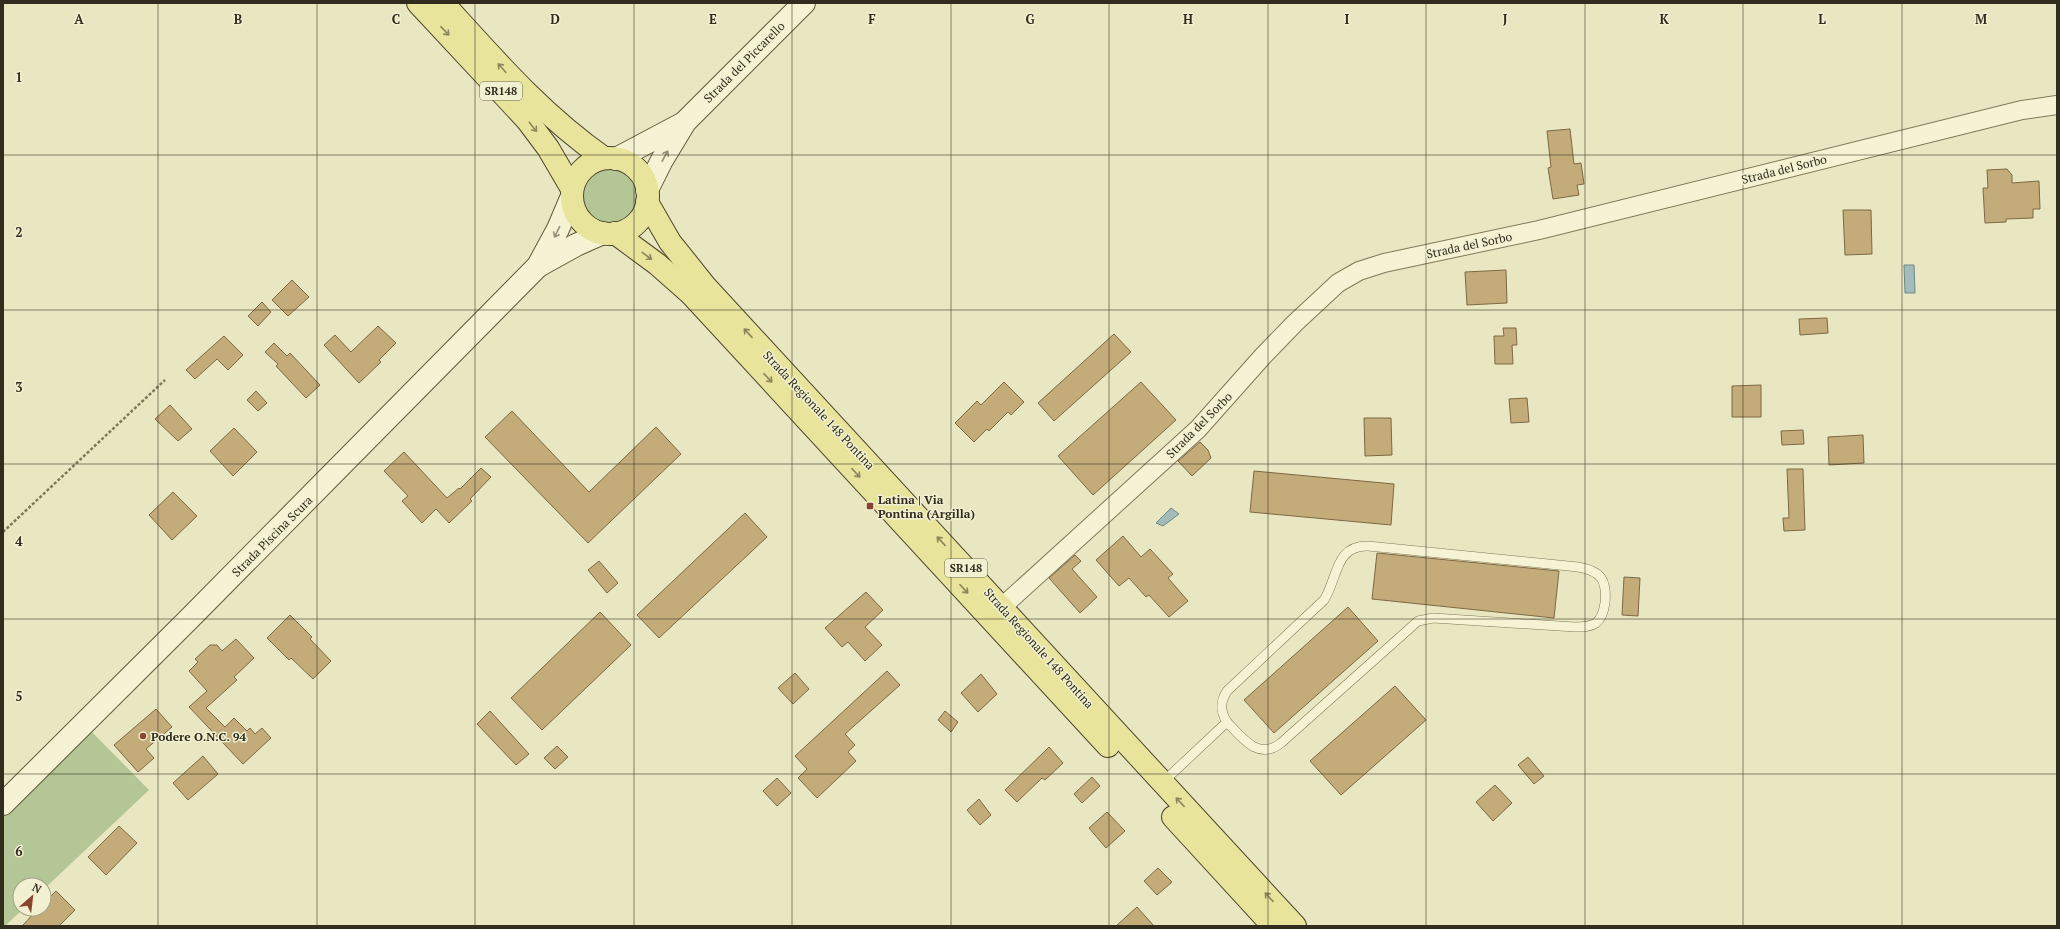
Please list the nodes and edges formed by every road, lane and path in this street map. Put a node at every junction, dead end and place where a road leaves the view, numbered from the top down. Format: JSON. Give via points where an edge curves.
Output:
{"nodes":[{"id":1,"x":418,"y":3,"type":"edge"},
{"id":2,"x":443,"y":3,"type":"edge"},
{"id":3,"x":804,"y":3,"type":"edge"},
{"id":4,"x":2057,"y":105,"type":"edge"},
{"id":5,"x":685,"y":122,"type":"junction"},
{"id":6,"x":610,"y":159,"type":"junction"},
{"id":7,"x":572,"y":192,"type":"junction"},
{"id":8,"x":647,"y":196,"type":"junction"},
{"id":9,"x":609,"y":233,"type":"junction"},
{"id":10,"x":538,"y":266,"type":"junction"},
{"id":11,"x":165,"y":380,"type":"dead end"},
{"id":12,"x":3,"y":532,"type":"edge"},
{"id":13,"x":1002,"y":606,"type":"junction"},
{"id":14,"x":1227,"y":722,"type":"junction"},
{"id":15,"x":1162,"y":783,"type":"junction"},
{"id":16,"x":3,"y":804,"type":"edge"},
{"id":17,"x":1273,"y":926,"type":"edge"},
{"id":18,"x":1295,"y":926,"type":"edge"}],
"edges":[{"from":1,"to":7,"type":"main road","name":"Strada Regionale 148 Pontina","number":"SR148","one_way":true,"via":[[527,120],[548,148]]},
{"from":6,"to":2,"type":"main road","name":"Strada Regionale 148 Pontina","number":"SR148","one_way":true,"via":[[566,130],[541,108]]},
{"from":3,"to":5,"type":"street","name":"Strada del Piccarello"},
{"from":4,"to":13,"type":"street","name":"Strada del Sorbo","via":[[2022,110],[1539,230],[1384,263],[1359,271],[1338,283],[1295,323],[1195,432]]},
{"from":5,"to":6,"type":"street","name":"Strada del Piccarello"},
{"from":8,"to":5,"type":"street","name":"Strada del Piccarello","one_way":true,"via":[[662,160]]},
{"from":6,"to":7,"type":"main road","via":[[593,162],[583,168],[576,178]]},
{"from":6,"to":8,"type":"main road","name":"Strada Regionale 148 Pontina","number":"SR148","via":[[627,162],[637,170],[644,179]]},
{"from":7,"to":9,"type":"main road","name":"Strada Regionale 148 Pontina","number":"SR148","via":[[576,212],[583,222],[592,229]]},
{"from":7,"to":10,"type":"street","name":"Strada Piscina Scura","one_way":true,"via":[[558,230]]},
{"from":8,"to":9,"type":"main road","via":[[643,214],[636,223],[626,230]]},
{"from":13,"to":8,"type":"main road","name":"Strada Regionale 148 Pontina","number":"SR148","one_way":true,"via":[[698,278],[670,242]]},
{"from":9,"to":10,"type":"street","name":"Strada Piscina Scura"},
{"from":9,"to":17,"type":"main road","name":"Strada Regionale 148 Pontina","number":"SR148","one_way":true,"via":[[657,264],[691,294]]},
{"from":10,"to":16,"type":"street","name":"Strada Piscina Scura"},
{"from":11,"to":12,"type":"path"},
{"from":13,"to":15,"type":"main road","name":"Strada Regionale 148 Pontina","number":"SR148"},
{"from":14,"to":14,"type":"lane","via":[[1221,710],[1221,702],[1227,691],[1324,600],[1345,552],[1354,547],[1578,567],[1597,574],[1605,585],[1604,608],[1597,622],[1591,626],[1576,628],[1433,618],[1418,621],[1272,749],[1260,750],[1249,745]]},
{"from":14,"to":15,"type":"lane"},
{"from":18,"to":15,"type":"main road","name":"Strada Regionale 148 Pontina","number":"SR148","one_way":true}]}
